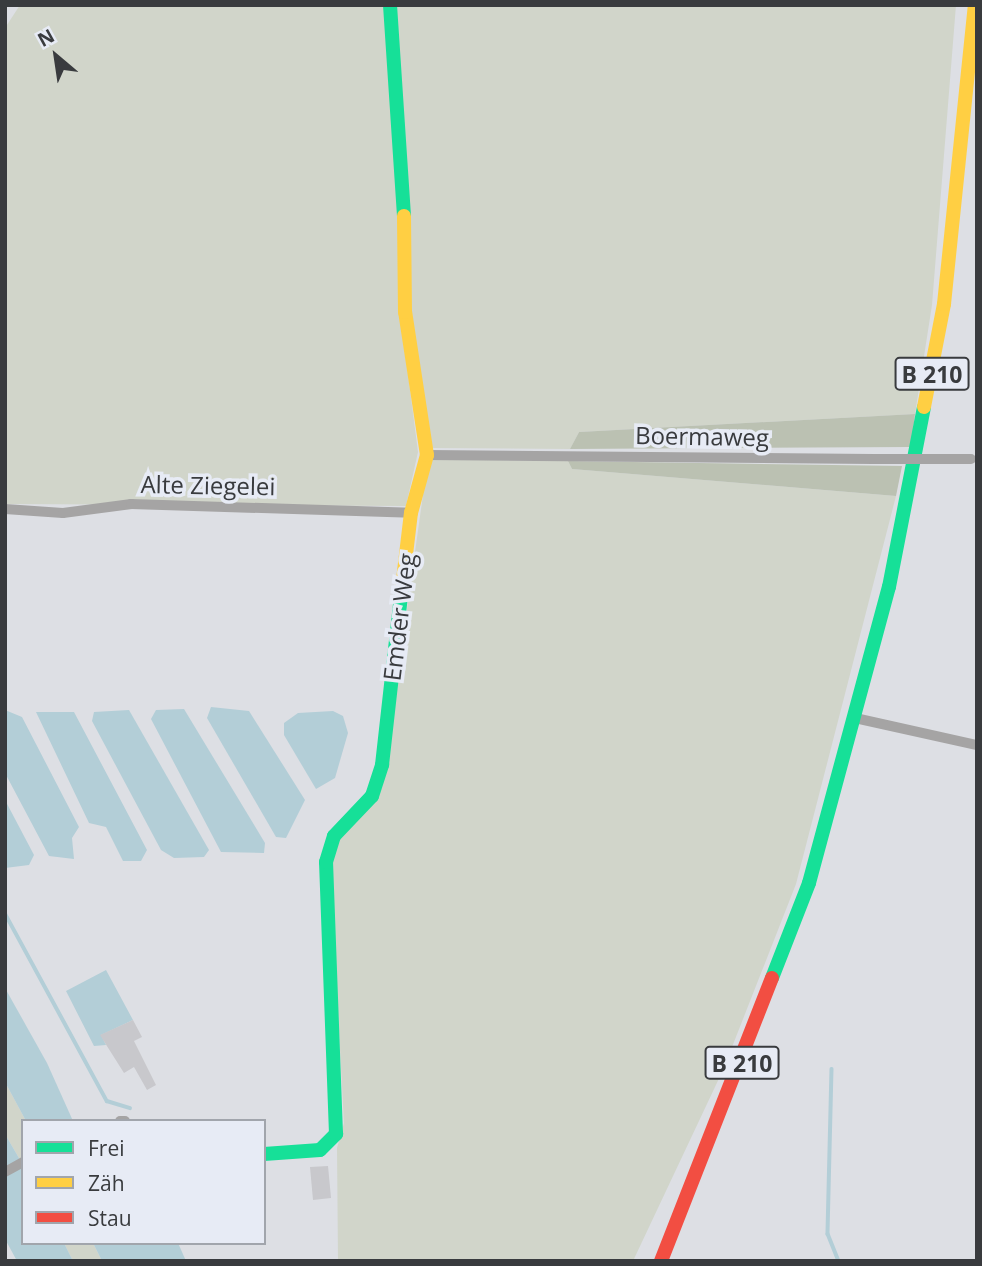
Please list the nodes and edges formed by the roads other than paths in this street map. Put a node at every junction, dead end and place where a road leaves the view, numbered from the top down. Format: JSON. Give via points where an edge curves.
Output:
{"nodes":[{"id":1,"x":390,"y":5,"type":"edge"},
{"id":2,"x":975,"y":5,"type":"edge"},
{"id":3,"x":427,"y":455,"type":"junction"},
{"id":4,"x":974,"y":459,"type":"edge"},
{"id":5,"x":5,"y":509,"type":"edge"},
{"id":6,"x":411,"y":513,"type":"junction"},
{"id":7,"x":855,"y":718,"type":"junction"},
{"id":8,"x":977,"y":745,"type":"edge"},
{"id":9,"x":266,"y":1154,"type":"edge"},
{"id":10,"x":21,"y":1163,"type":"edge"},
{"id":11,"x":5,"y":1172,"type":"edge"},
{"id":12,"x":661,"y":1261,"type":"edge"}],
"edges":[{"from":1,"to":3,"type":"main road","name":"Emder Weg","via":[[403,155],[405,312]]},
{"from":2,"to":7,"type":"main road","number":"B 210","via":[[944,304],[910,496]]},
{"from":3,"to":4,"type":"street","name":"Boermaweg","bridge":true},
{"from":3,"to":6,"type":"main road","name":"Emder Weg"},
{"from":5,"to":6,"type":"street","name":"Alte Ziegelei","via":[[63,513],[131,504]]},
{"from":6,"to":9,"type":"main road","name":"Emder Weg","via":[[382,765],[372,796],[334,836],[326,862],[336,1134],[320,1150]]},
{"from":7,"to":8,"type":"street"},
{"from":7,"to":12,"type":"main road","number":"B 210","via":[[793,931]]},
{"from":10,"to":11,"type":"street"}]}
